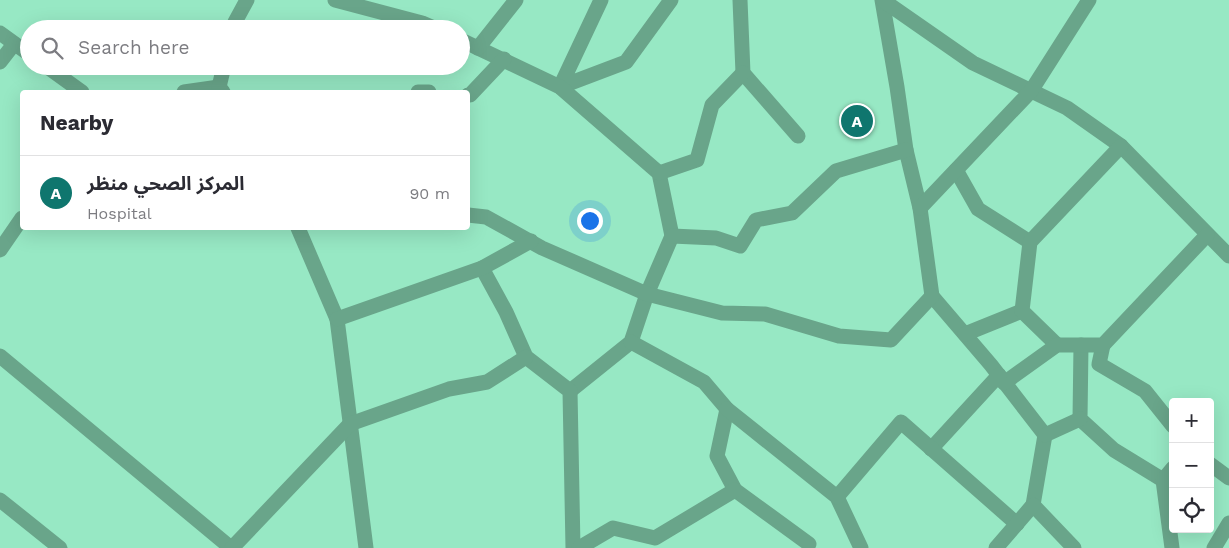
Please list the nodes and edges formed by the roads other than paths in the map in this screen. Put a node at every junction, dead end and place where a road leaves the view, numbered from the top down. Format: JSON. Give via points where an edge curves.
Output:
{"nodes":[{"id":1,"x":247,"y":0,"type":"edge"},
{"id":2,"x":336,"y":0,"type":"edge"},
{"id":3,"x":516,"y":0,"type":"edge"},
{"id":4,"x":601,"y":0,"type":"edge"},
{"id":5,"x":671,"y":0,"type":"edge"},
{"id":6,"x":740,"y":0,"type":"edge"},
{"id":7,"x":883,"y":0,"type":"edge"},
{"id":8,"x":1088,"y":0,"type":"edge"},
{"id":9,"x":236,"y":20,"type":"edge"},
{"id":10,"x":414,"y":20,"type":"edge"},
{"id":11,"x":0,"y":33,"type":"edge"},
{"id":12,"x":14,"y":44,"type":"junction"},
{"id":13,"x":470,"y":44,"type":"edge"},
{"id":14,"x":20,"y":48,"type":"edge"},
{"id":15,"x":478,"y":48,"type":"junction"},
{"id":16,"x":504,"y":59,"type":"junction"},
{"id":17,"x":0,"y":62,"type":"edge"},
{"id":18,"x":743,"y":73,"type":"junction"},
{"id":19,"x":58,"y":75,"type":"edge"},
{"id":20,"x":223,"y":75,"type":"edge"},
{"id":21,"x":560,"y":87,"type":"junction"},
{"id":22,"x":79,"y":90,"type":"edge"},
{"id":23,"x":221,"y":90,"type":"edge"},
{"id":24,"x":1031,"y":91,"type":"junction"},
{"id":25,"x":470,"y":95,"type":"edge"},
{"id":26,"x":798,"y":136,"type":"dead end"},
{"id":27,"x":1121,"y":146,"type":"junction"},
{"id":28,"x":906,"y":150,"type":"junction"},
{"id":29,"x":956,"y":170,"type":"junction"},
{"id":30,"x":659,"y":173,"type":"junction"},
{"id":31,"x":920,"y":208,"type":"junction"},
{"id":32,"x":470,"y":216,"type":"edge"},
{"id":33,"x":20,"y":221,"type":"edge"},
{"id":34,"x":299,"y":230,"type":"edge"},
{"id":35,"x":1207,"y":235,"type":"junction"},
{"id":36,"x":672,"y":236,"type":"junction"},
{"id":37,"x":531,"y":241,"type":"junction"},
{"id":38,"x":1030,"y":242,"type":"junction"},
{"id":39,"x":0,"y":250,"type":"edge"},
{"id":40,"x":1229,"y":256,"type":"edge"},
{"id":41,"x":482,"y":268,"type":"junction"},
{"id":42,"x":647,"y":294,"type":"junction"},
{"id":43,"x":932,"y":296,"type":"junction"},
{"id":44,"x":1022,"y":311,"type":"junction"},
{"id":45,"x":337,"y":319,"type":"junction"},
{"id":46,"x":964,"y":334,"type":"junction"},
{"id":47,"x":631,"y":342,"type":"junction"},
{"id":48,"x":1057,"y":345,"type":"junction"},
{"id":49,"x":1081,"y":345,"type":"junction"},
{"id":50,"x":1103,"y":345,"type":"junction"},
{"id":51,"x":0,"y":356,"type":"edge"},
{"id":52,"x":526,"y":357,"type":"junction"},
{"id":53,"x":1002,"y":379,"type":"junction"},
{"id":54,"x":570,"y":391,"type":"junction"},
{"id":55,"x":727,"y":409,"type":"junction"},
{"id":56,"x":1080,"y":419,"type":"junction"},
{"id":57,"x":1169,"y":421,"type":"edge"},
{"id":58,"x":350,"y":424,"type":"junction"},
{"id":59,"x":1045,"y":435,"type":"junction"},
{"id":60,"x":931,"y":449,"type":"junction"},
{"id":61,"x":1214,"y":467,"type":"edge"},
{"id":62,"x":1168,"y":474,"type":"edge"},
{"id":63,"x":1229,"y":478,"type":"edge"},
{"id":64,"x":735,"y":490,"type":"junction"},
{"id":65,"x":837,"y":497,"type":"junction"},
{"id":66,"x":0,"y":500,"type":"edge"},
{"id":67,"x":1033,"y":505,"type":"junction"},
{"id":68,"x":1229,"y":523,"type":"edge"},
{"id":69,"x":1017,"y":524,"type":"junction"},
{"id":70,"x":809,"y":544,"type":"dead end"},
{"id":71,"x":60,"y":548,"type":"edge"},
{"id":72,"x":231,"y":548,"type":"edge"},
{"id":73,"x":366,"y":548,"type":"edge"},
{"id":74,"x":573,"y":548,"type":"edge"},
{"id":75,"x":579,"y":548,"type":"edge"},
{"id":76,"x":861,"y":548,"type":"edge"},
{"id":77,"x":996,"y":548,"type":"edge"},
{"id":78,"x":1074,"y":548,"type":"edge"},
{"id":79,"x":1172,"y":548,"type":"edge"},
{"id":80,"x":1214,"y":548,"type":"edge"}],
"edges":[{"from":1,"to":9,"type":"street"},
{"from":2,"to":10,"type":"street"},
{"from":3,"to":15,"type":"street"},
{"from":4,"to":21,"type":"street"},
{"from":5,"to":21,"type":"street","via":[[626,62]]},
{"from":6,"to":18,"type":"street"},
{"from":7,"to":24,"type":"street","via":[[973,63]]},
{"from":7,"to":28,"type":"street"},
{"from":8,"to":24,"type":"street"},
{"from":11,"to":12,"type":"street"},
{"from":12,"to":14,"type":"street"},
{"from":12,"to":17,"type":"street"},
{"from":13,"to":15,"type":"street"},
{"from":15,"to":16,"type":"street"},
{"from":16,"to":21,"type":"street"},
{"from":16,"to":25,"type":"street"},
{"from":18,"to":26,"type":"street"},
{"from":18,"to":30,"type":"street","via":[[712,105],[696,160]]},
{"from":19,"to":22,"type":"street"},
{"from":20,"to":23,"type":"street"},
{"from":21,"to":30,"type":"street"},
{"from":24,"to":27,"type":"street","via":[[1067,108]]},
{"from":24,"to":29,"type":"street"},
{"from":27,"to":35,"type":"street"},
{"from":27,"to":38,"type":"street"},
{"from":28,"to":31,"type":"street"},
{"from":28,"to":36,"type":"street","via":[[836,170],[792,213],[756,220],[740,246],[716,238]]},
{"from":29,"to":31,"type":"street"},
{"from":29,"to":38,"type":"street","via":[[978,209]]},
{"from":30,"to":36,"type":"street"},
{"from":31,"to":43,"type":"street"},
{"from":32,"to":37,"type":"street","via":[[486,216]]},
{"from":33,"to":39,"type":"street"},
{"from":34,"to":45,"type":"street"},
{"from":35,"to":40,"type":"street"},
{"from":35,"to":50,"type":"street"},
{"from":36,"to":42,"type":"street"},
{"from":37,"to":41,"type":"street"},
{"from":37,"to":42,"type":"street"},
{"from":38,"to":44,"type":"street"},
{"from":41,"to":45,"type":"street"},
{"from":41,"to":52,"type":"street"},
{"from":42,"to":43,"type":"street","via":[[722,313],[765,314],[839,336],[891,340]]},
{"from":42,"to":47,"type":"street"},
{"from":43,"to":46,"type":"street"},
{"from":44,"to":46,"type":"street"},
{"from":44,"to":48,"type":"street"},
{"from":45,"to":58,"type":"street"},
{"from":46,"to":53,"type":"street"},
{"from":47,"to":54,"type":"street"},
{"from":47,"to":55,"type":"street","via":[[704,382]]},
{"from":48,"to":49,"type":"street"},
{"from":48,"to":53,"type":"street"},
{"from":49,"to":50,"type":"street"},
{"from":49,"to":56,"type":"street"},
{"from":50,"to":57,"type":"street","via":[[1099,364],[1145,391]]},
{"from":51,"to":72,"type":"street"},
{"from":52,"to":54,"type":"street"},
{"from":52,"to":58,"type":"street","via":[[487,382],[449,389]]},
{"from":53,"to":59,"type":"street"},
{"from":53,"to":60,"type":"street"},
{"from":54,"to":74,"type":"street"},
{"from":55,"to":64,"type":"street","via":[[717,456]]},
{"from":55,"to":65,"type":"street"},
{"from":56,"to":59,"type":"street"},
{"from":56,"to":62,"type":"street","via":[[1114,450]]},
{"from":58,"to":72,"type":"street"},
{"from":58,"to":73,"type":"street"},
{"from":59,"to":67,"type":"street"},
{"from":60,"to":65,"type":"street","via":[[901,422]]},
{"from":60,"to":69,"type":"street"},
{"from":61,"to":63,"type":"street"},
{"from":62,"to":79,"type":"street"},
{"from":64,"to":70,"type":"street"},
{"from":64,"to":75,"type":"street","via":[[655,538],[613,528]]},
{"from":65,"to":76,"type":"street"},
{"from":66,"to":71,"type":"street"},
{"from":67,"to":69,"type":"street"},
{"from":67,"to":78,"type":"street"},
{"from":68,"to":80,"type":"street"},
{"from":69,"to":77,"type":"street"}]}
